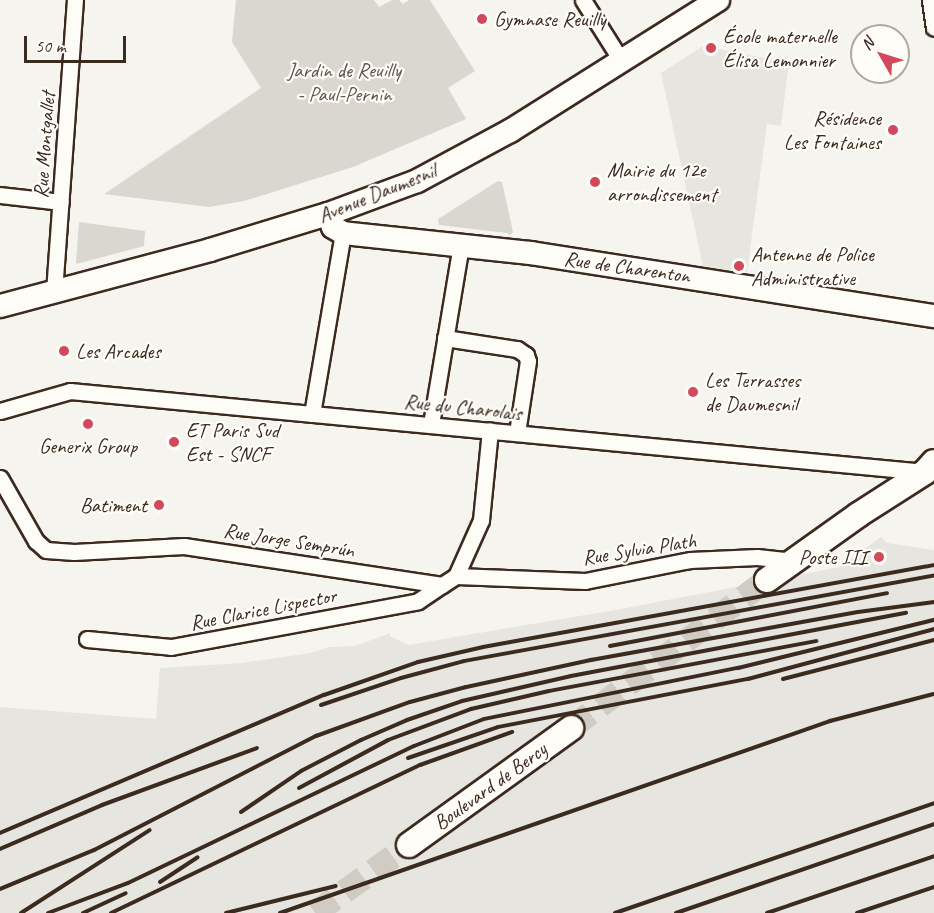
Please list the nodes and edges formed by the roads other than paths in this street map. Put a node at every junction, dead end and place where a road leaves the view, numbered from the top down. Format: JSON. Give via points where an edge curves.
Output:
{"nodes":[{"id":1,"x":75,"y":0,"type":"edge"},
{"id":2,"x":584,"y":0,"type":"edge"},
{"id":3,"x":718,"y":0,"type":"edge"},
{"id":4,"x":930,"y":0,"type":"edge"},
{"id":5,"x":934,"y":28,"type":"edge"},
{"id":6,"x":622,"y":62,"type":"junction"},
{"id":7,"x":0,"y":195,"type":"edge"},
{"id":8,"x":61,"y":202,"type":"junction"},
{"id":9,"x":328,"y":214,"type":"junction"},
{"id":10,"x":343,"y":233,"type":"junction"},
{"id":11,"x":461,"y":244,"type":"junction"},
{"id":12,"x":54,"y":292,"type":"junction"},
{"id":13,"x":0,"y":306,"type":"edge"},
{"id":14,"x":934,"y":316,"type":"edge"},
{"id":15,"x":445,"y":338,"type":"junction"},
{"id":16,"x":0,"y":411,"type":"edge"},
{"id":17,"x":312,"y":414,"type":"junction"},
{"id":18,"x":431,"y":424,"type":"junction"},
{"id":19,"x":490,"y":430,"type":"junction"},
{"id":20,"x":517,"y":433,"type":"junction"},
{"id":21,"x":931,"y":469,"type":"edge"},
{"id":22,"x":0,"y":478,"type":"edge"},
{"id":23,"x":794,"y":561,"type":"junction"},
{"id":24,"x":456,"y":576,"type":"junction"},
{"id":25,"x":767,"y":580,"type":"tunnel mouth"},
{"id":26,"x":442,"y":585,"type":"junction"},
{"id":27,"x":87,"y":639,"type":"dead end"},
{"id":28,"x":571,"y":728,"type":"tunnel mouth"},
{"id":29,"x":409,"y":845,"type":"tunnel mouth"}],
"edges":[{"from":1,"to":8,"type":"street","name":"Rue Montgallet"},
{"from":2,"to":6,"type":"street"},
{"from":3,"to":6,"type":"main road","name":"Avenue Daumesnil"},
{"from":4,"to":5,"type":"street"},
{"from":6,"to":9,"type":"main road","name":"Avenue Daumesnil","via":[[510,131],[417,181]]},
{"from":7,"to":8,"type":"street"},
{"from":8,"to":12,"type":"street","name":"Rue Montgallet"},
{"from":9,"to":10,"type":"main road","via":[[333,227]]},
{"from":9,"to":12,"type":"main road","name":"Avenue Daumesnil"},
{"from":10,"to":11,"type":"main road","name":"Rue de Charenton"},
{"from":10,"to":17,"type":"street"},
{"from":11,"to":14,"type":"main road","name":"Rue de Charenton"},
{"from":11,"to":15,"type":"street"},
{"from":12,"to":13,"type":"main road","name":"Avenue Daumesnil"},
{"from":15,"to":18,"type":"street"},
{"from":15,"to":20,"type":"street","via":[[518,349],[526,355]]},
{"from":16,"to":17,"type":"street","name":"Rue du Charolais","via":[[70,391]]},
{"from":17,"to":18,"type":"street","name":"Rue du Charolais"},
{"from":18,"to":19,"type":"street","name":"Rue du Charolais"},
{"from":19,"to":20,"type":"street","name":"Rue du Charolais"},
{"from":19,"to":24,"type":"street","via":[[481,520]]},
{"from":20,"to":21,"type":"street","name":"Rue du Charolais"},
{"from":21,"to":23,"type":"main road"},
{"from":22,"to":26,"type":"street","name":"Rue Jorge Semprún","via":[[36,541],[46,550],[184,546]]},
{"from":23,"to":24,"type":"street","name":"Rue Sylvia Plath","via":[[757,557],[690,560],[585,581]]},
{"from":23,"to":25,"type":"main road"},
{"from":24,"to":26,"type":"street"},
{"from":26,"to":27,"type":"street","name":"Rue Clarice Lispector","via":[[418,601],[171,647]]},
{"from":28,"to":29,"type":"main road","name":"Boulevard de Bercy"}]}
